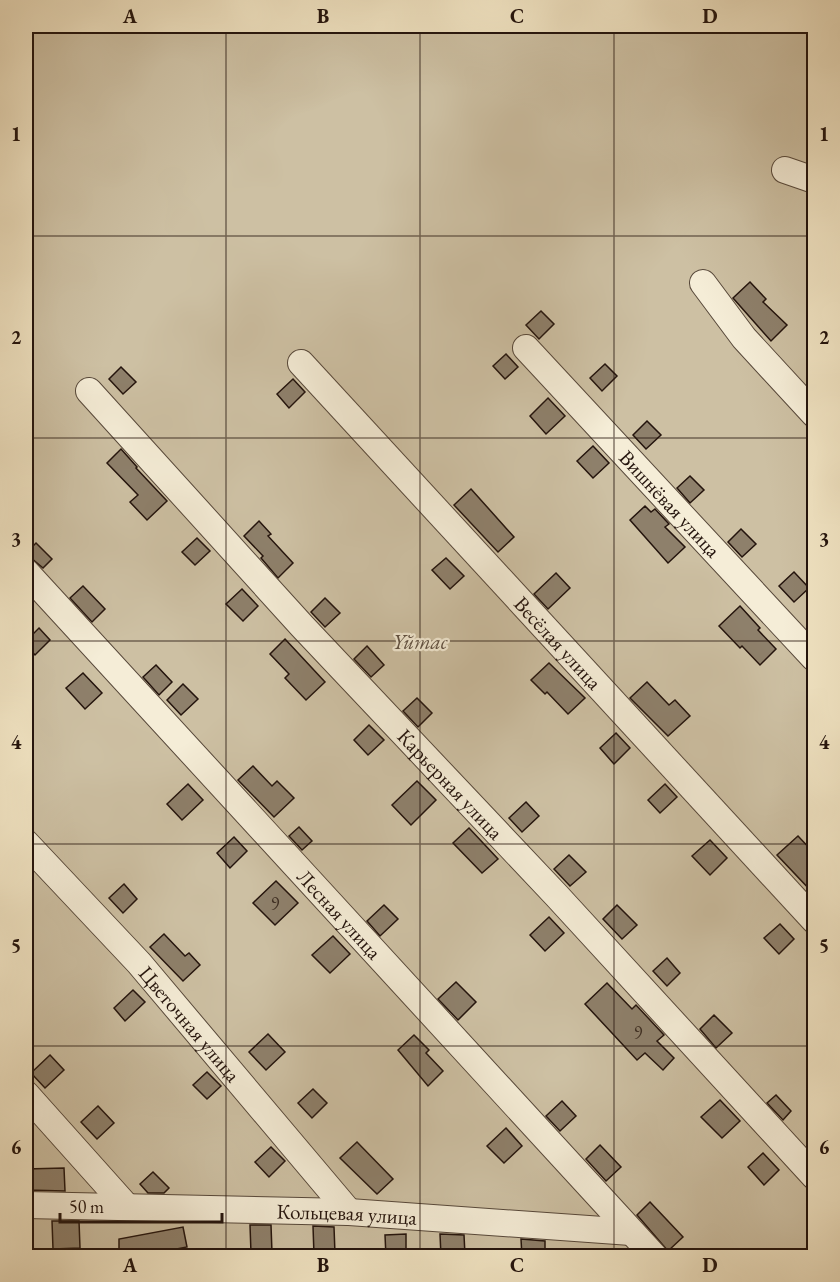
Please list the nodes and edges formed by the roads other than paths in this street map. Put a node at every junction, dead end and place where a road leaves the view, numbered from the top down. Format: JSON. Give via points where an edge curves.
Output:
{"nodes":[{"id":1,"x":785,"y":170,"type":"dead end"},
{"id":2,"x":814,"y":180,"type":"edge"},
{"id":3,"x":703,"y":283,"type":"dead end"},
{"id":4,"x":526,"y":348,"type":"dead end"},
{"id":5,"x":301,"y":363,"type":"dead end"},
{"id":6,"x":89,"y":391,"type":"dead end"},
{"id":7,"x":814,"y":414,"type":"edge"},
{"id":8,"x":26,"y":572,"type":"edge"},
{"id":9,"x":814,"y":658,"type":"edge"},
{"id":10,"x":26,"y":843,"type":"edge"},
{"id":11,"x":814,"y":920,"type":"edge"},
{"id":12,"x":26,"y":1094,"type":"edge"},
{"id":13,"x":814,"y":1176,"type":"edge"},
{"id":14,"x":26,"y":1205,"type":"edge"},
{"id":15,"x":127,"y":1207,"type":"junction"},
{"id":16,"x":349,"y":1212,"type":"junction"},
{"id":17,"x":631,"y":1232,"type":"junction"},
{"id":18,"x":654,"y":1257,"type":"edge"}],
"edges":[{"from":1,"to":2,"type":"street"},
{"from":3,"to":7,"type":"street","via":[[744,338]]},
{"from":4,"to":9,"type":"street","name":"Вишнёвая улица"},
{"from":5,"to":11,"type":"street","name":"Весёлая улица"},
{"from":6,"to":13,"type":"street","name":"Карьерная улица"},
{"from":8,"to":17,"type":"street","name":"Лесная улица"},
{"from":10,"to":16,"type":"street","name":"Цветочная улица","via":[[139,963]]},
{"from":12,"to":15,"type":"street"},
{"from":14,"to":15,"type":"street","name":"Кольцевая улица"},
{"from":15,"to":16,"type":"street","name":"Кольцевая улица"},
{"from":16,"to":17,"type":"street","name":"Кольцевая улица"},
{"from":17,"to":18,"type":"street","name":"Лесная улица"}]}
